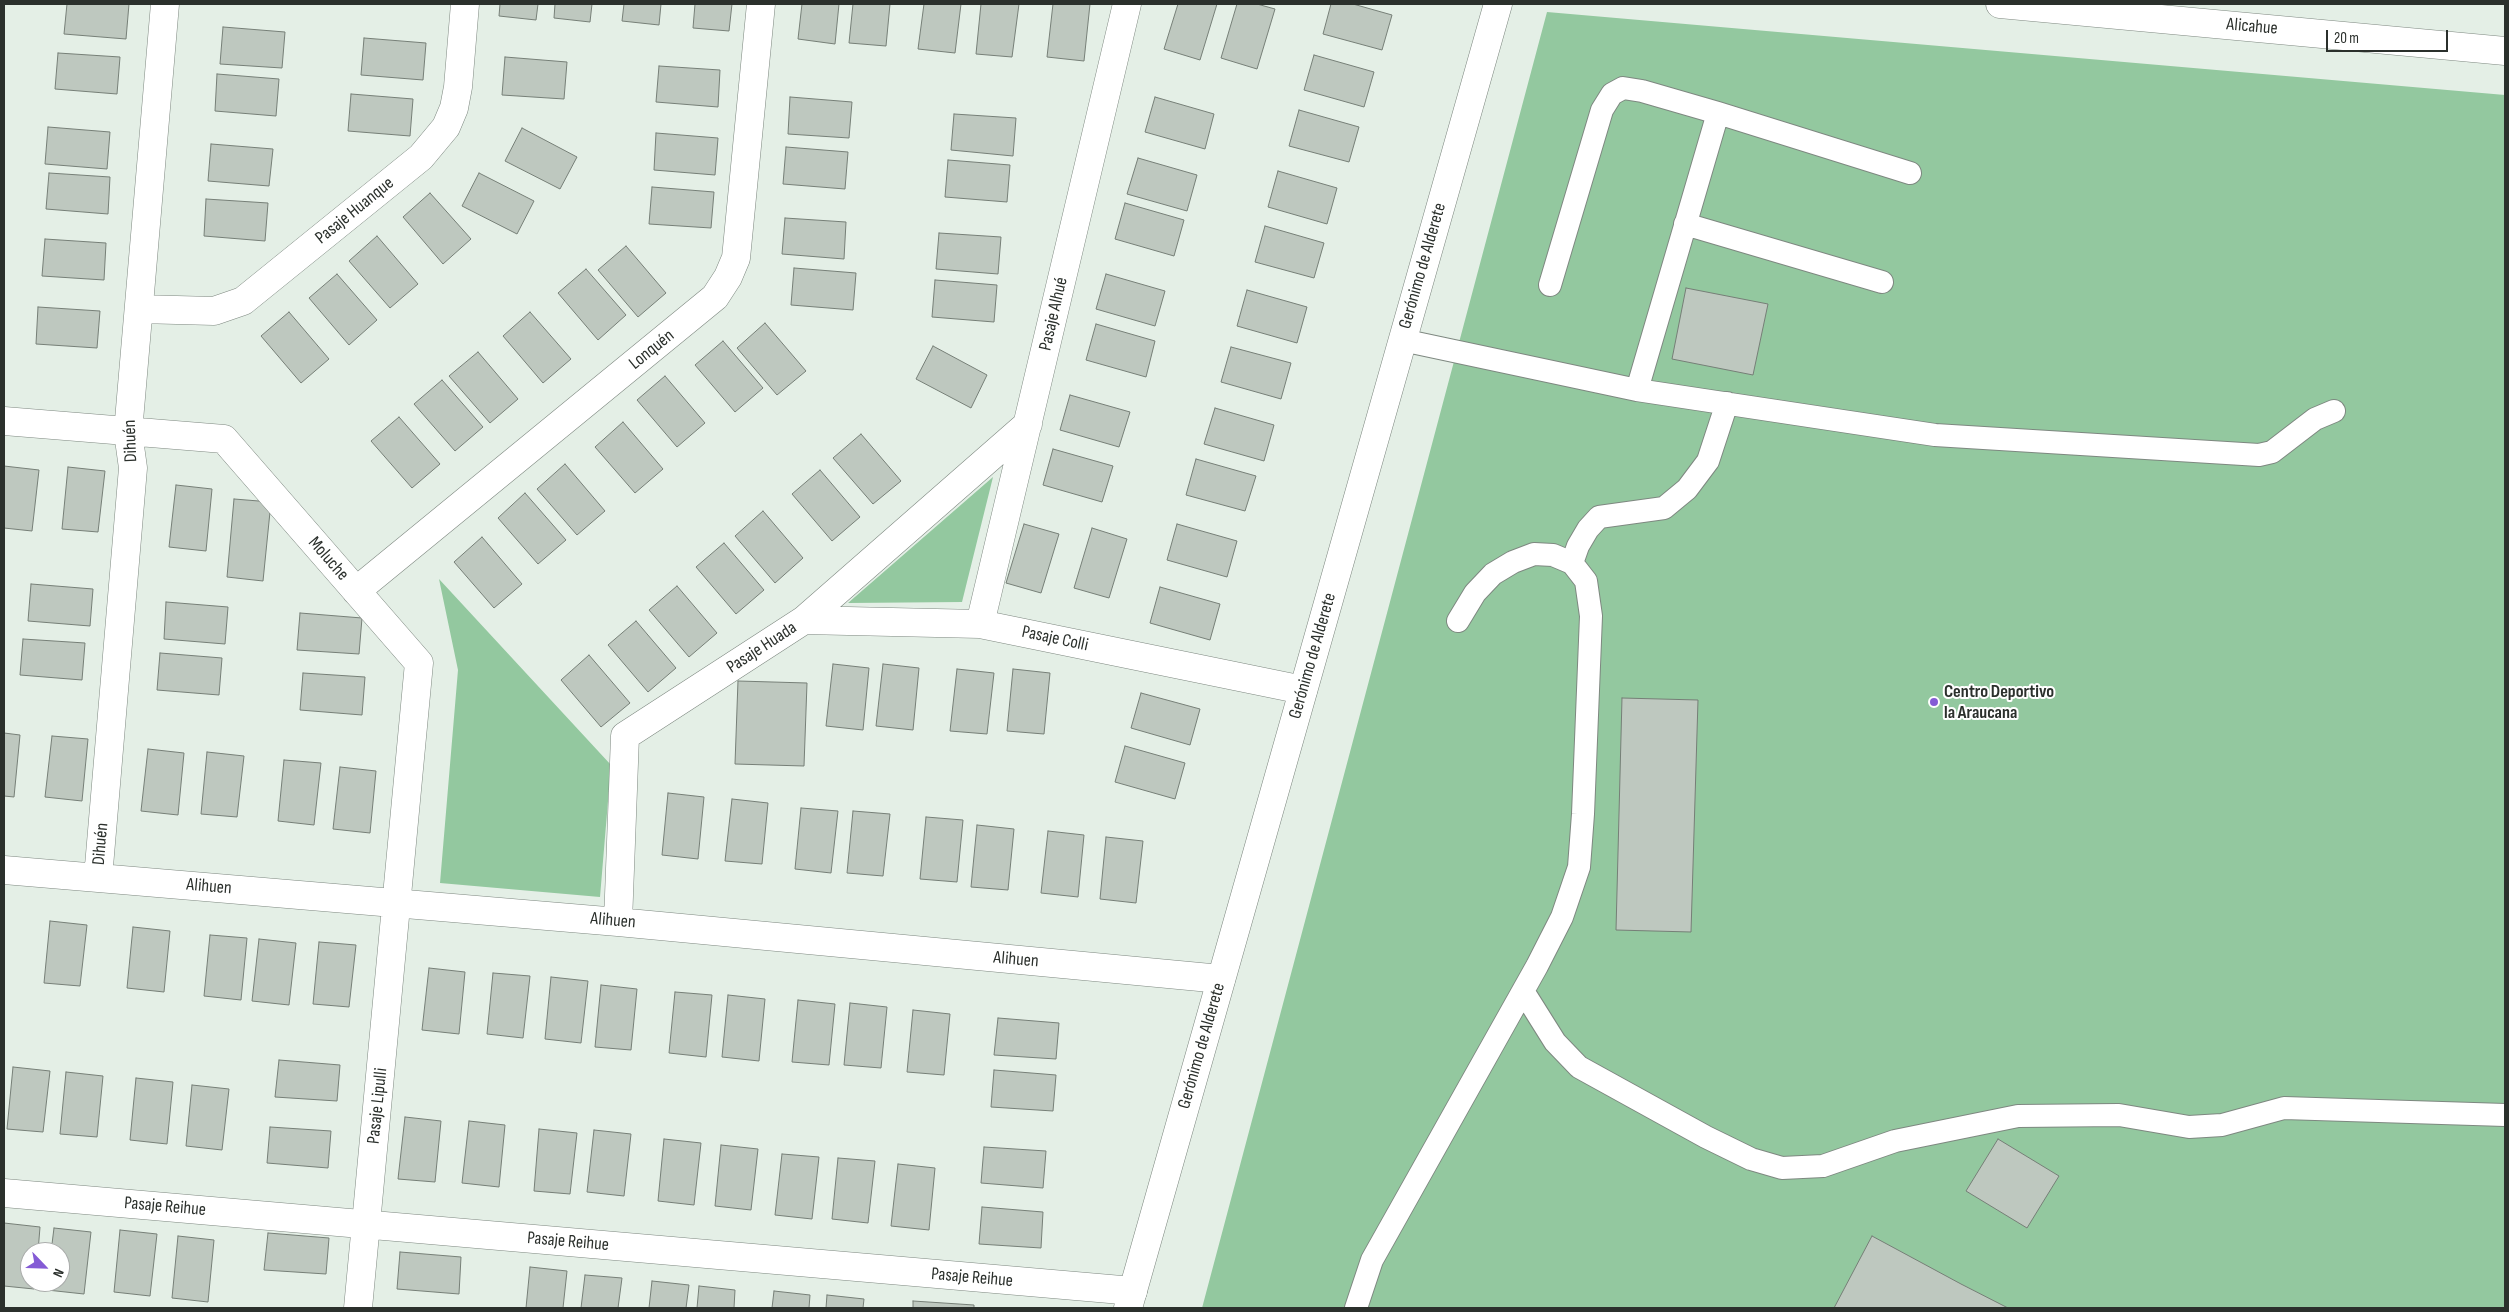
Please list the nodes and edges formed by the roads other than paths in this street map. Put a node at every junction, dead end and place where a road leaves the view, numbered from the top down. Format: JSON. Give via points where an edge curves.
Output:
{"nodes":[{"id":1,"x":166,"y":4,"type":"edge"},
{"id":2,"x":465,"y":4,"type":"edge"},
{"id":3,"x":761,"y":4,"type":"edge"},
{"id":4,"x":1128,"y":4,"type":"edge"},
{"id":5,"x":1498,"y":4,"type":"edge"},
{"id":6,"x":2000,"y":4,"type":"edge"},
{"id":7,"x":2505,"y":51,"type":"edge"},
{"id":8,"x":1718,"y":113,"type":"junction"},
{"id":9,"x":1910,"y":173,"type":"dead end"},
{"id":10,"x":1685,"y":224,"type":"junction"},
{"id":11,"x":1882,"y":282,"type":"dead end"},
{"id":12,"x":1550,"y":285,"type":"dead end"},
{"id":13,"x":139,"y":309,"type":"junction"},
{"id":14,"x":1402,"y":340,"type":"junction"},
{"id":15,"x":1637,"y":390,"type":"junction"},
{"id":16,"x":1727,"y":403,"type":"junction"},
{"id":17,"x":2334,"y":411,"type":"dead end"},
{"id":18,"x":4,"y":421,"type":"edge"},
{"id":19,"x":1028,"y":424,"type":"junction"},
{"id":20,"x":128,"y":432,"type":"junction"},
{"id":21,"x":1572,"y":563,"type":"junction"},
{"id":22,"x":356,"y":591,"type":"junction"},
{"id":23,"x":804,"y":620,"type":"junction"},
{"id":24,"x":1458,"y":621,"type":"dead end"},
{"id":25,"x":980,"y":624,"type":"junction"},
{"id":26,"x":1303,"y":690,"type":"junction"},
{"id":27,"x":4,"y":870,"type":"edge"},
{"id":28,"x":98,"y":878,"type":"junction"},
{"id":29,"x":397,"y":903,"type":"junction"},
{"id":30,"x":618,"y":922,"type":"junction"},
{"id":31,"x":1221,"y":979,"type":"junction"},
{"id":32,"x":1523,"y":991,"type":"junction"},
{"id":33,"x":2505,"y":1115,"type":"edge"},
{"id":34,"x":4,"y":1193,"type":"edge"},
{"id":35,"x":366,"y":1224,"type":"junction"},
{"id":36,"x":1130,"y":1300,"type":"edge"},
{"id":37,"x":358,"y":1308,"type":"edge"},
{"id":38,"x":1356,"y":1308,"type":"edge"}],
"edges":[{"from":1,"to":13,"type":"street","name":"Dihuén"},
{"from":2,"to":13,"type":"street","name":"Pasaje Huanque","via":[[454,108],[446,127],[421,157],[243,301],[214,311]]},
{"from":3,"to":22,"type":"street","name":"Lonquén","via":[[737,252],[728,277],[715,297]]},
{"from":4,"to":19,"type":"street","name":"Pasaje Alhué"},
{"from":5,"to":14,"type":"street","name":"Gerónimo de Alderete"},
{"from":6,"to":7,"type":"street","name":"Alicahue"},
{"from":8,"to":9,"type":"lane"},
{"from":8,"to":10,"type":"lane"},
{"from":8,"to":12,"type":"lane","via":[[1642,91],[1623,88],[1612,94],[1602,110]]},
{"from":10,"to":11,"type":"lane"},
{"from":10,"to":15,"type":"lane"},
{"from":13,"to":20,"type":"street","name":"Dihuén"},
{"from":14,"to":15,"type":"lane"},
{"from":14,"to":26,"type":"street","name":"Gerónimo de Alderete"},
{"from":15,"to":16,"type":"lane"},
{"from":16,"to":17,"type":"lane","via":[[1935,435],[2259,455],[2272,452],[2315,419]]},
{"from":16,"to":21,"type":"lane","via":[[1708,461],[1688,489],[1664,508],[1599,517],[1578,546]]},
{"from":18,"to":20,"type":"street","name":"Moluche"},
{"from":19,"to":23,"type":"street","name":"Pasaje Huada"},
{"from":19,"to":25,"type":"street","name":"Pasaje Alhué"},
{"from":20,"to":22,"type":"street","name":"Moluche","via":[[224,439]]},
{"from":20,"to":28,"type":"street","name":"Dihuén","via":[[133,468]]},
{"from":21,"to":24,"type":"lane","via":[[1553,554],[1534,554],[1513,562],[1493,574],[1475,593]]},
{"from":21,"to":32,"type":"lane","via":[[1586,582],[1591,616],[1579,867],[1562,917]]},
{"from":22,"to":29,"type":"street","name":"Moluche","via":[[419,663]]},
{"from":23,"to":25,"type":"street","name":"Pasaje Colli"},
{"from":23,"to":30,"type":"street","name":"Pasaje Huada","via":[[625,736]]},
{"from":25,"to":26,"type":"street","name":"Pasaje Colli"},
{"from":26,"to":31,"type":"street","name":"Gerónimo de Alderete"},
{"from":27,"to":28,"type":"street","name":"Alihuen"},
{"from":28,"to":29,"type":"street","name":"Alihuen"},
{"from":29,"to":30,"type":"street","name":"Alihuen"},
{"from":29,"to":35,"type":"street","name":"Pasaje Lipulli"},
{"from":30,"to":31,"type":"street","name":"Alihuen"},
{"from":31,"to":36,"type":"street","name":"Gerónimo de Alderete"},
{"from":32,"to":33,"type":"lane","via":[[1555,1042],[1579,1067],[1706,1137],[1751,1159],[1782,1168],[1823,1166],[1895,1141],[2018,1116],[2119,1115],[2189,1127],[2222,1125],[2284,1108]]},
{"from":32,"to":38,"type":"lane","via":[[1372,1260]]},
{"from":34,"to":35,"type":"street","name":"Pasaje Reihue"},
{"from":35,"to":36,"type":"street","name":"Pasaje Reihue"},
{"from":35,"to":37,"type":"street","name":"Pasaje Lipulli"}]}
